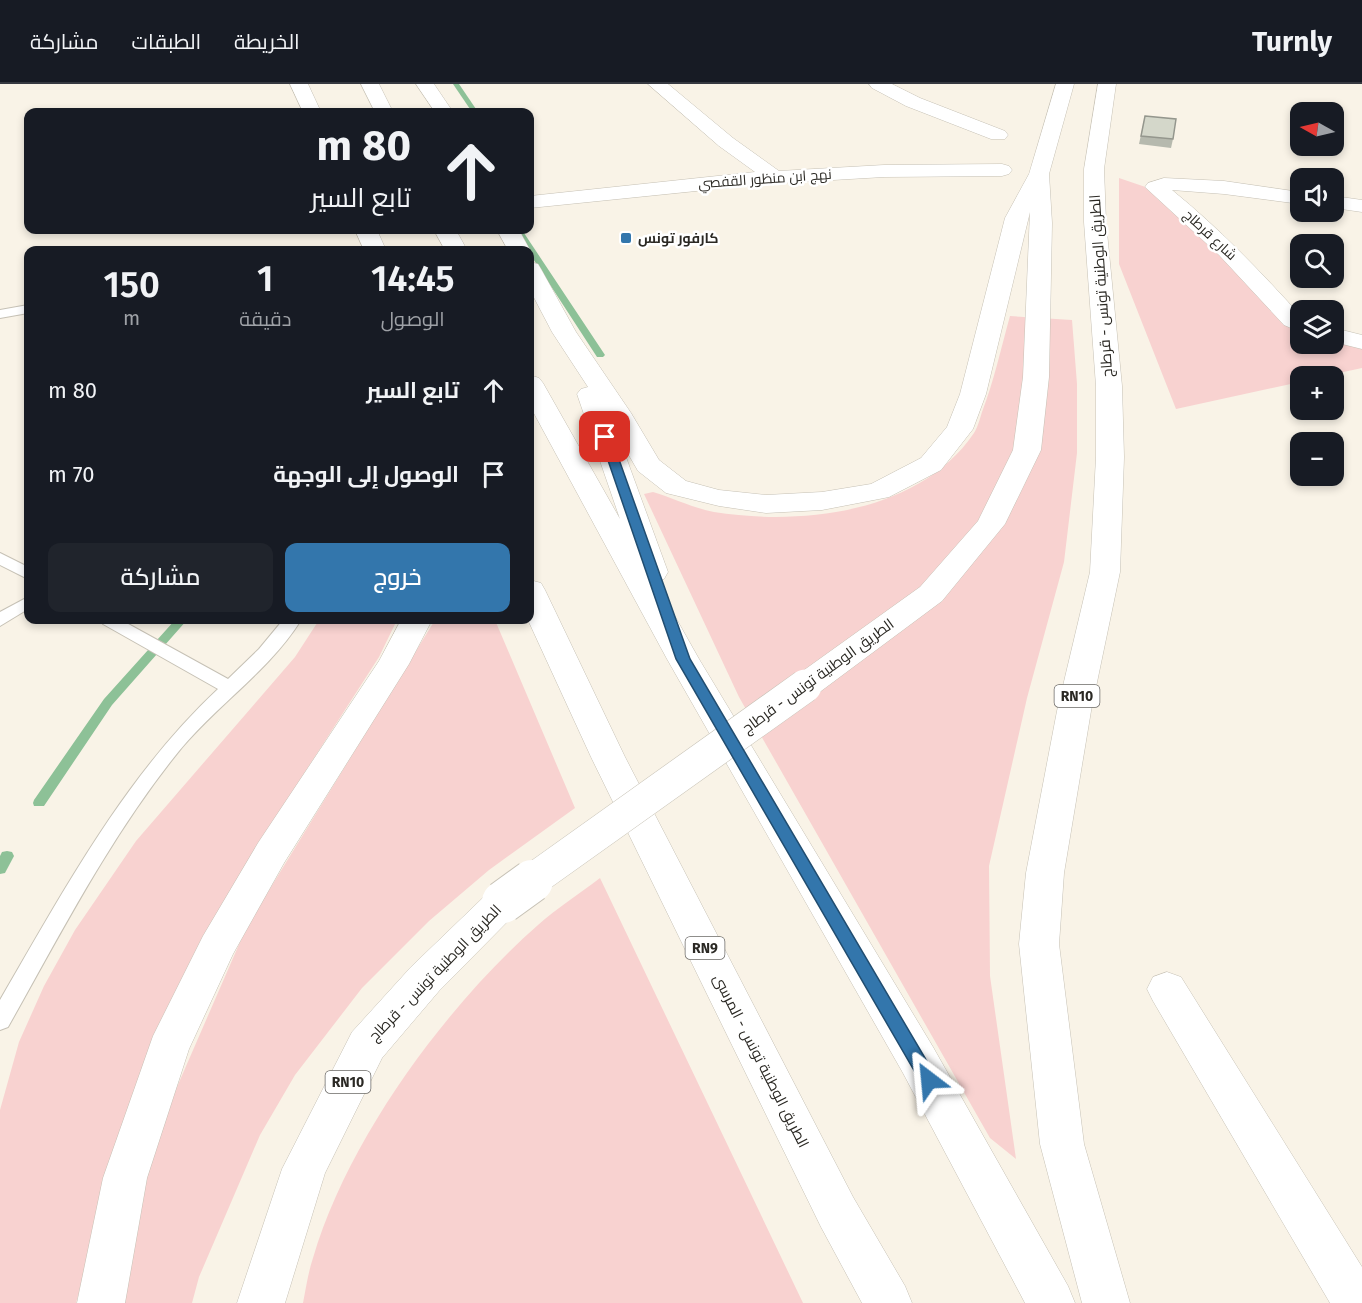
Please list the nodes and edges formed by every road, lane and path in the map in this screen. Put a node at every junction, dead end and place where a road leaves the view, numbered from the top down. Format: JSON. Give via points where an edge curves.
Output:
{"nodes":[{"id":1,"x":299,"y":84,"type":"edge"},
{"id":2,"x":370,"y":84,"type":"edge"},
{"id":3,"x":425,"y":84,"type":"edge"},
{"id":4,"x":657,"y":84,"type":"edge"},
{"id":5,"x":878,"y":84,"type":"edge"},
{"id":6,"x":1065,"y":84,"type":"edge"},
{"id":7,"x":1107,"y":84,"type":"edge"},
{"id":8,"x":310,"y":108,"type":"edge"},
{"id":9,"x":382,"y":108,"type":"edge"},
{"id":10,"x":441,"y":108,"type":"edge"},
{"id":11,"x":998,"y":135,"type":"dead end"},
{"id":12,"x":1002,"y":170,"type":"dead end"},
{"id":13,"x":1039,"y":174,"type":"junction"},
{"id":14,"x":775,"y":177,"type":"junction"},
{"id":15,"x":1290,"y":197,"type":"edge"},
{"id":16,"x":534,"y":202,"type":"edge"},
{"id":17,"x":1344,"y":203,"type":"edge"},
{"id":18,"x":1362,"y":206,"type":"edge"},
{"id":19,"x":534,"y":276,"type":"edge"},
{"id":20,"x":24,"y":310,"type":"edge"},
{"id":21,"x":0,"y":314,"type":"edge"},
{"id":22,"x":1290,"y":318,"type":"edge"},
{"id":23,"x":1344,"y":338,"type":"edge"},
{"id":24,"x":1362,"y":342,"type":"edge"},
{"id":25,"x":574,"y":349,"type":"junction"},
{"id":26,"x":534,"y":390,"type":"edge"},
{"id":27,"x":0,"y":558,"type":"edge"},
{"id":28,"x":24,"y":572,"type":"edge"},
{"id":29,"x":534,"y":599,"type":"edge"},
{"id":30,"x":24,"y":605,"type":"edge"},
{"id":31,"x":0,"y":620,"type":"edge"},
{"id":32,"x":116,"y":624,"type":"edge"},
{"id":33,"x":289,"y":624,"type":"edge"},
{"id":34,"x":414,"y":624,"type":"edge"},
{"id":35,"x":683,"y":659,"type":"junction"},
{"id":36,"x":230,"y":687,"type":"junction"},
{"id":37,"x":1167,"y":989,"type":"dead end"},
{"id":38,"x":0,"y":1020,"type":"edge"},
{"id":39,"x":101,"y":1303,"type":"edge"},
{"id":40,"x":261,"y":1303,"type":"edge"},
{"id":41,"x":888,"y":1303,"type":"edge"},
{"id":42,"x":1051,"y":1303,"type":"edge"},
{"id":43,"x":1106,"y":1303,"type":"edge"},
{"id":44,"x":1357,"y":1303,"type":"edge"}],
"edges":[{"from":1,"to":8,"type":"main road"},
{"from":2,"to":9,"type":"main road"},
{"from":3,"to":10,"type":"main road"},
{"from":4,"to":14,"type":"main road"},
{"from":5,"to":11,"type":"main road"},
{"from":6,"to":13,"type":"main road","name":"الطريق الوطنية تونس - قرطاج","number":"RN10"},
{"from":7,"to":43,"type":"main road","name":"الطريق الوطنية تونس - قرطاج","number":"RN10","via":[[1094,169],[1109,386],[1105,572],[1074,711],[1045,873],[1039,944],[1062,1144]]},
{"from":12,"to":14,"type":"main road","name":"نهج ابن منظور القفصي"},
{"from":13,"to":25,"type":"main road","via":[[1016,218],[973,394],[960,429],[931,464],[879,491],[822,501],[766,504],[676,487],[648,465]]},
{"from":13,"to":40,"type":"main road","name":"الطريق الوطنية تونس - قرطاج","number":"RN10","bridge":true,"via":[[1036,377],[1027,450],[991,524],[932,594],[503,902],[425,979],[367,1045],[304,1169]]},
{"from":14,"to":16,"type":"main road","name":"نهج ابن منظور القفصي"},
{"from":15,"to":22,"type":"main road","name":"شارع قرطاج","via":[[1168,184],[1155,187],[1250,272]]},
{"from":17,"to":18,"type":"main road"},
{"from":19,"to":25,"type":"main road"},
{"from":20,"to":21,"type":"lane"},
{"from":23,"to":24,"type":"main road"},
{"from":25,"to":35,"type":"main road"},
{"from":26,"to":35,"type":"main road"},
{"from":27,"to":28,"type":"lane"},
{"from":29,"to":41,"type":"main road","name":"الطريق الوطنية تونس - المرسى","number":"RN9","via":[[608,757],[837,1212]]},
{"from":30,"to":31,"type":"lane"},
{"from":32,"to":36,"type":"lane"},
{"from":33,"to":36,"type":"lane"},
{"from":34,"to":39,"type":"main road","via":[[393,664],[266,862],[217,947],[168,1049],[125,1178]]},
{"from":35,"to":42,"type":"main road","via":[[918,1060]]},
{"from":36,"to":38,"type":"lane","via":[[173,747],[141,791],[81,879]]},
{"from":37,"to":44,"type":"main road"}]}
